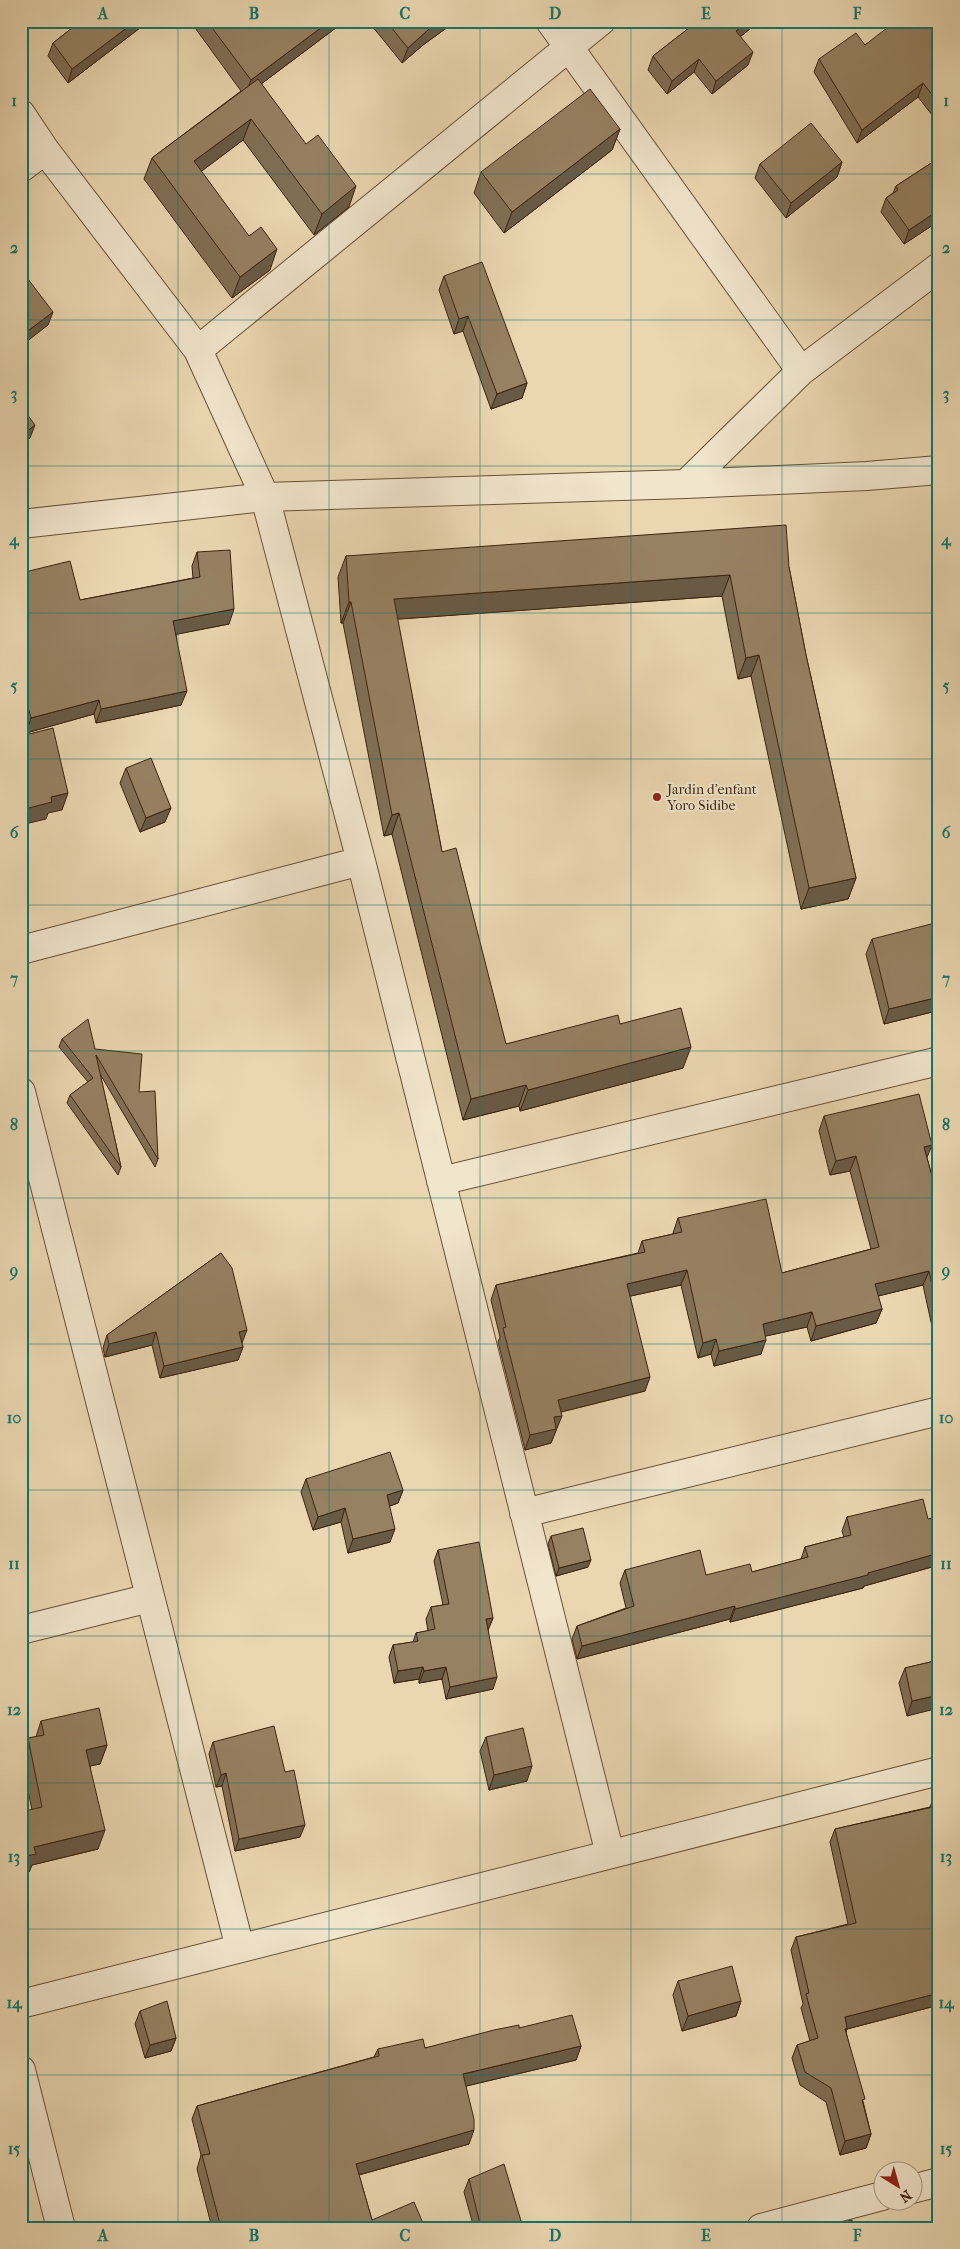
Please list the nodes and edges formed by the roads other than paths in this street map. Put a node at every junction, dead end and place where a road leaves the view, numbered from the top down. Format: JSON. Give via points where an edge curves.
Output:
{"nodes":[{"id":1,"x":550,"y":21,"type":"edge"},
{"id":2,"x":601,"y":21,"type":"edge"},
{"id":3,"x":568,"y":46,"type":"junction"},
{"id":4,"x":21,"y":114,"type":"edge"},
{"id":5,"x":45,"y":150,"type":"junction"},
{"id":6,"x":21,"y":168,"type":"edge"},
{"id":7,"x":939,"y":268,"type":"edge"},
{"id":8,"x":198,"y":350,"type":"junction"},
{"id":9,"x":802,"y":371,"type":"junction"},
{"id":10,"x":939,"y":470,"type":"edge"},
{"id":11,"x":686,"y":484,"type":"junction"},
{"id":12,"x":265,"y":497,"type":"junction"},
{"id":13,"x":21,"y":524,"type":"edge"},
{"id":14,"x":361,"y":861,"type":"junction"},
{"id":15,"x":21,"y":950,"type":"edge"},
{"id":16,"x":939,"y":1061,"type":"edge"},
{"id":17,"x":21,"y":1092,"type":"edge"},
{"id":18,"x":441,"y":1181,"type":"junction"},
{"id":19,"x":939,"y":1411,"type":"edge"},
{"id":20,"x":524,"y":1513,"type":"junction"},
{"id":21,"x":150,"y":1598,"type":"junction"},
{"id":22,"x":21,"y":1630,"type":"edge"},
{"id":23,"x":939,"y":1771,"type":"edge"},
{"id":24,"x":610,"y":1854,"type":"junction"},
{"id":25,"x":240,"y":1948,"type":"junction"},
{"id":26,"x":21,"y":2004,"type":"edge"},
{"id":27,"x":21,"y":2070,"type":"edge"},
{"id":28,"x":939,"y":2182,"type":"edge"},
{"id":29,"x":922,"y":2186,"type":"edge"},
{"id":30,"x":872,"y":2199,"type":"edge"},
{"id":31,"x":61,"y":2228,"type":"edge"},
{"id":32,"x":761,"y":2228,"type":"edge"}],
"edges":[{"from":1,"to":3,"type":"street"},
{"from":2,"to":3,"type":"street"},
{"from":3,"to":8,"type":"street"},
{"from":3,"to":9,"type":"street"},
{"from":4,"to":5,"type":"street"},
{"from":5,"to":6,"type":"street"},
{"from":5,"to":8,"type":"street"},
{"from":7,"to":9,"type":"street"},
{"from":8,"to":12,"type":"street"},
{"from":9,"to":11,"type":"street"},
{"from":10,"to":11,"type":"street"},
{"from":11,"to":12,"type":"street"},
{"from":12,"to":13,"type":"street"},
{"from":12,"to":14,"type":"street"},
{"from":14,"to":15,"type":"street"},
{"from":14,"to":18,"type":"street"},
{"from":16,"to":18,"type":"street"},
{"from":17,"to":21,"type":"street"},
{"from":18,"to":20,"type":"street"},
{"from":19,"to":20,"type":"street"},
{"from":20,"to":24,"type":"street"},
{"from":21,"to":22,"type":"street"},
{"from":21,"to":25,"type":"street"},
{"from":23,"to":24,"type":"street"},
{"from":24,"to":25,"type":"street"},
{"from":25,"to":26,"type":"street"},
{"from":27,"to":31,"type":"street"},
{"from":28,"to":29,"type":"street"},
{"from":30,"to":32,"type":"street"}]}
